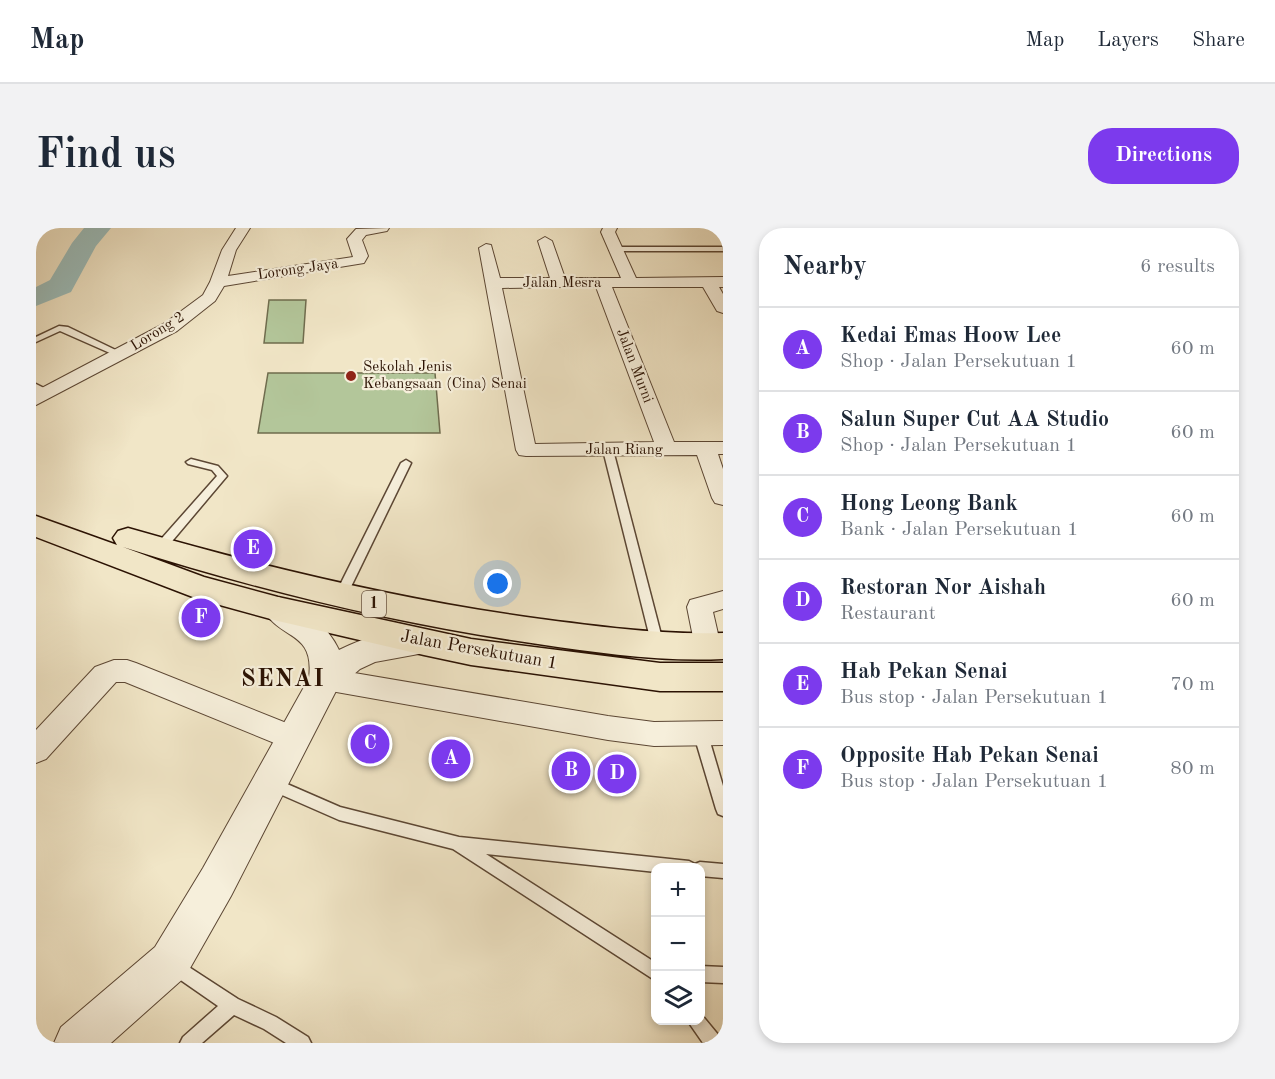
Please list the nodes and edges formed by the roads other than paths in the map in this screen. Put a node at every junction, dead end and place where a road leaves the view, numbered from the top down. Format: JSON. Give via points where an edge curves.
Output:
{"nodes":[{"id":1,"x":243,"y":228,"type":"edge"},
{"id":2,"x":382,"y":228,"type":"edge"},
{"id":3,"x":610,"y":228,"type":"edge"},
{"id":4,"x":545,"y":241,"type":"dead end"},
{"id":5,"x":486,"y":248,"type":"dead end"},
{"id":6,"x":616,"y":249,"type":"junction"},
{"id":7,"x":723,"y":249,"type":"edge"},
{"id":8,"x":218,"y":282,"type":"junction"},
{"id":9,"x":716,"y":282,"type":"edge"},
{"id":10,"x":560,"y":283,"type":"junction"},
{"id":11,"x":602,"y":283,"type":"junction"},
{"id":12,"x":631,"y":283,"type":"junction"},
{"id":13,"x":493,"y":284,"type":"junction"},
{"id":14,"x":723,"y":308,"type":"edge"},
{"id":15,"x":36,"y":339,"type":"edge"},
{"id":16,"x":122,"y":355,"type":"junction"},
{"id":17,"x":40,"y":393,"type":"edge"},
{"id":18,"x":714,"y":448,"type":"edge"},
{"id":19,"x":667,"y":449,"type":"junction"},
{"id":20,"x":608,"y":450,"type":"junction"},
{"id":21,"x":191,"y":462,"type":"dead end"},
{"id":22,"x":405,"y":463,"type":"dead end"},
{"id":23,"x":718,"y":469,"type":"edge"},
{"id":24,"x":723,"y":498,"type":"edge"},
{"id":25,"x":36,"y":505,"type":"edge"},
{"id":26,"x":36,"y":526,"type":"edge"},
{"id":27,"x":159,"y":549,"type":"junction"},
{"id":28,"x":340,"y":597,"type":"junction"},
{"id":29,"x":723,"y":600,"type":"edge"},
{"id":30,"x":278,"y":609,"type":"junction"},
{"id":31,"x":424,"y":642,"type":"junction"},
{"id":32,"x":715,"y":646,"type":"edge"},
{"id":33,"x":659,"y":647,"type":"junction"},
{"id":34,"x":723,"y":677,"type":"edge"},
{"id":35,"x":325,"y":680,"type":"junction"},
{"id":36,"x":712,"y":734,"type":"edge"},
{"id":37,"x":294,"y":739,"type":"junction"},
{"id":38,"x":36,"y":750,"type":"edge"},
{"id":39,"x":271,"y":783,"type":"junction"},
{"id":40,"x":723,"y":809,"type":"edge"},
{"id":41,"x":456,"y":843,"type":"junction"},
{"id":42,"x":651,"y":863,"type":"edge"},
{"id":43,"x":705,"y":869,"type":"edge"},
{"id":44,"x":723,"y":871,"type":"edge"},
{"id":45,"x":170,"y":962,"type":"junction"},
{"id":46,"x":652,"y":971,"type":"edge"},
{"id":47,"x":705,"y":974,"type":"edge"},
{"id":48,"x":723,"y":975,"type":"edge"},
{"id":49,"x":232,"y":1005,"type":"junction"},
{"id":50,"x":699,"y":1025,"type":"edge"},
{"id":51,"x":77,"y":1043,"type":"edge"},
{"id":52,"x":189,"y":1043,"type":"edge"},
{"id":53,"x":302,"y":1043,"type":"edge"},
{"id":54,"x":714,"y":1043,"type":"edge"}],
"edges":[{"from":1,"to":8,"type":"street","name":"Lorong 2","via":[[229,250]]},
{"from":2,"to":8,"type":"street","name":"Lorong Jaya","via":[[362,232],[354,239],[360,260]]},
{"from":3,"to":6,"type":"street","name":"Jalan Mesra","via":[[608,232]]},
{"from":4,"to":10,"type":"street"},
{"from":5,"to":13,"type":"street"},
{"from":6,"to":7,"type":"lane"},
{"from":6,"to":12,"type":"street","name":"Jalan Mesra"},
{"from":8,"to":16,"type":"street","name":"Lorong 2","via":[[209,298],[171,327]]},
{"from":9,"to":12,"type":"street","name":"Jalan Mesra"},
{"from":9,"to":14,"type":"street"},
{"from":10,"to":11,"type":"street","name":"Jalan Mesra"},
{"from":10,"to":13,"type":"street","name":"Jalan Mesra"},
{"from":11,"to":12,"type":"street","name":"Jalan Mesra"},
{"from":11,"to":19,"type":"street","name":"Jalan Murni"},
{"from":13,"to":20,"type":"street","name":"Jalan Riang","via":[[526,450]]},
{"from":15,"to":16,"type":"lane","via":[[65,329]]},
{"from":16,"to":17,"type":"street","name":"Lorong 2"},
{"from":18,"to":19,"type":"street","name":"Jalan Riang"},
{"from":18,"to":23,"type":"street"},
{"from":19,"to":20,"type":"street","name":"Jalan Riang"},
{"from":20,"to":33,"type":"lane"},
{"from":21,"to":27,"type":"lane","via":[[215,468],[222,476]]},
{"from":22,"to":28,"type":"lane"},
{"from":23,"to":24,"type":"street"},
{"from":25,"to":27,"type":"highway","name":"Jalan Persekutuan 1","number":"1"},
{"from":26,"to":30,"type":"highway","name":"Jalan Persekutuan 1","number":"1","via":[[198,587]]},
{"from":27,"to":28,"type":"highway","name":"Jalan Persekutuan 1","number":"1"},
{"from":28,"to":33,"type":"highway","name":"Jalan Persekutuan 1","number":"1","via":[[490,626]]},
{"from":29,"to":32,"type":"street","via":[[699,607]]},
{"from":30,"to":31,"type":"highway","name":"Jalan Persekutuan 1","number":"1"},
{"from":30,"to":35,"type":"street","via":[[323,645],[329,663]]},
{"from":31,"to":34,"type":"highway","name":"Jalan Persekutuan 1","number":"1","via":[[660,677]]},
{"from":31,"to":35,"type":"street","via":[[357,654]]},
{"from":32,"to":33,"type":"highway","name":"Jalan Persekutuan 1","number":"1"},
{"from":35,"to":36,"type":"street","via":[[608,728],[654,734]]},
{"from":35,"to":37,"type":"street"},
{"from":36,"to":40,"type":"lane"},
{"from":37,"to":38,"type":"street","via":[[127,670],[104,675]]},
{"from":37,"to":39,"type":"street"},
{"from":39,"to":41,"type":"lane","via":[[339,813]]},
{"from":39,"to":45,"type":"street"},
{"from":41,"to":42,"type":"lane"},
{"from":41,"to":46,"type":"lane"},
{"from":43,"to":44,"type":"lane"},
{"from":45,"to":49,"type":"lane"},
{"from":45,"to":51,"type":"street"},
{"from":47,"to":48,"type":"lane"},
{"from":49,"to":52,"type":"lane"},
{"from":49,"to":53,"type":"lane"},
{"from":50,"to":54,"type":"lane"}]}
